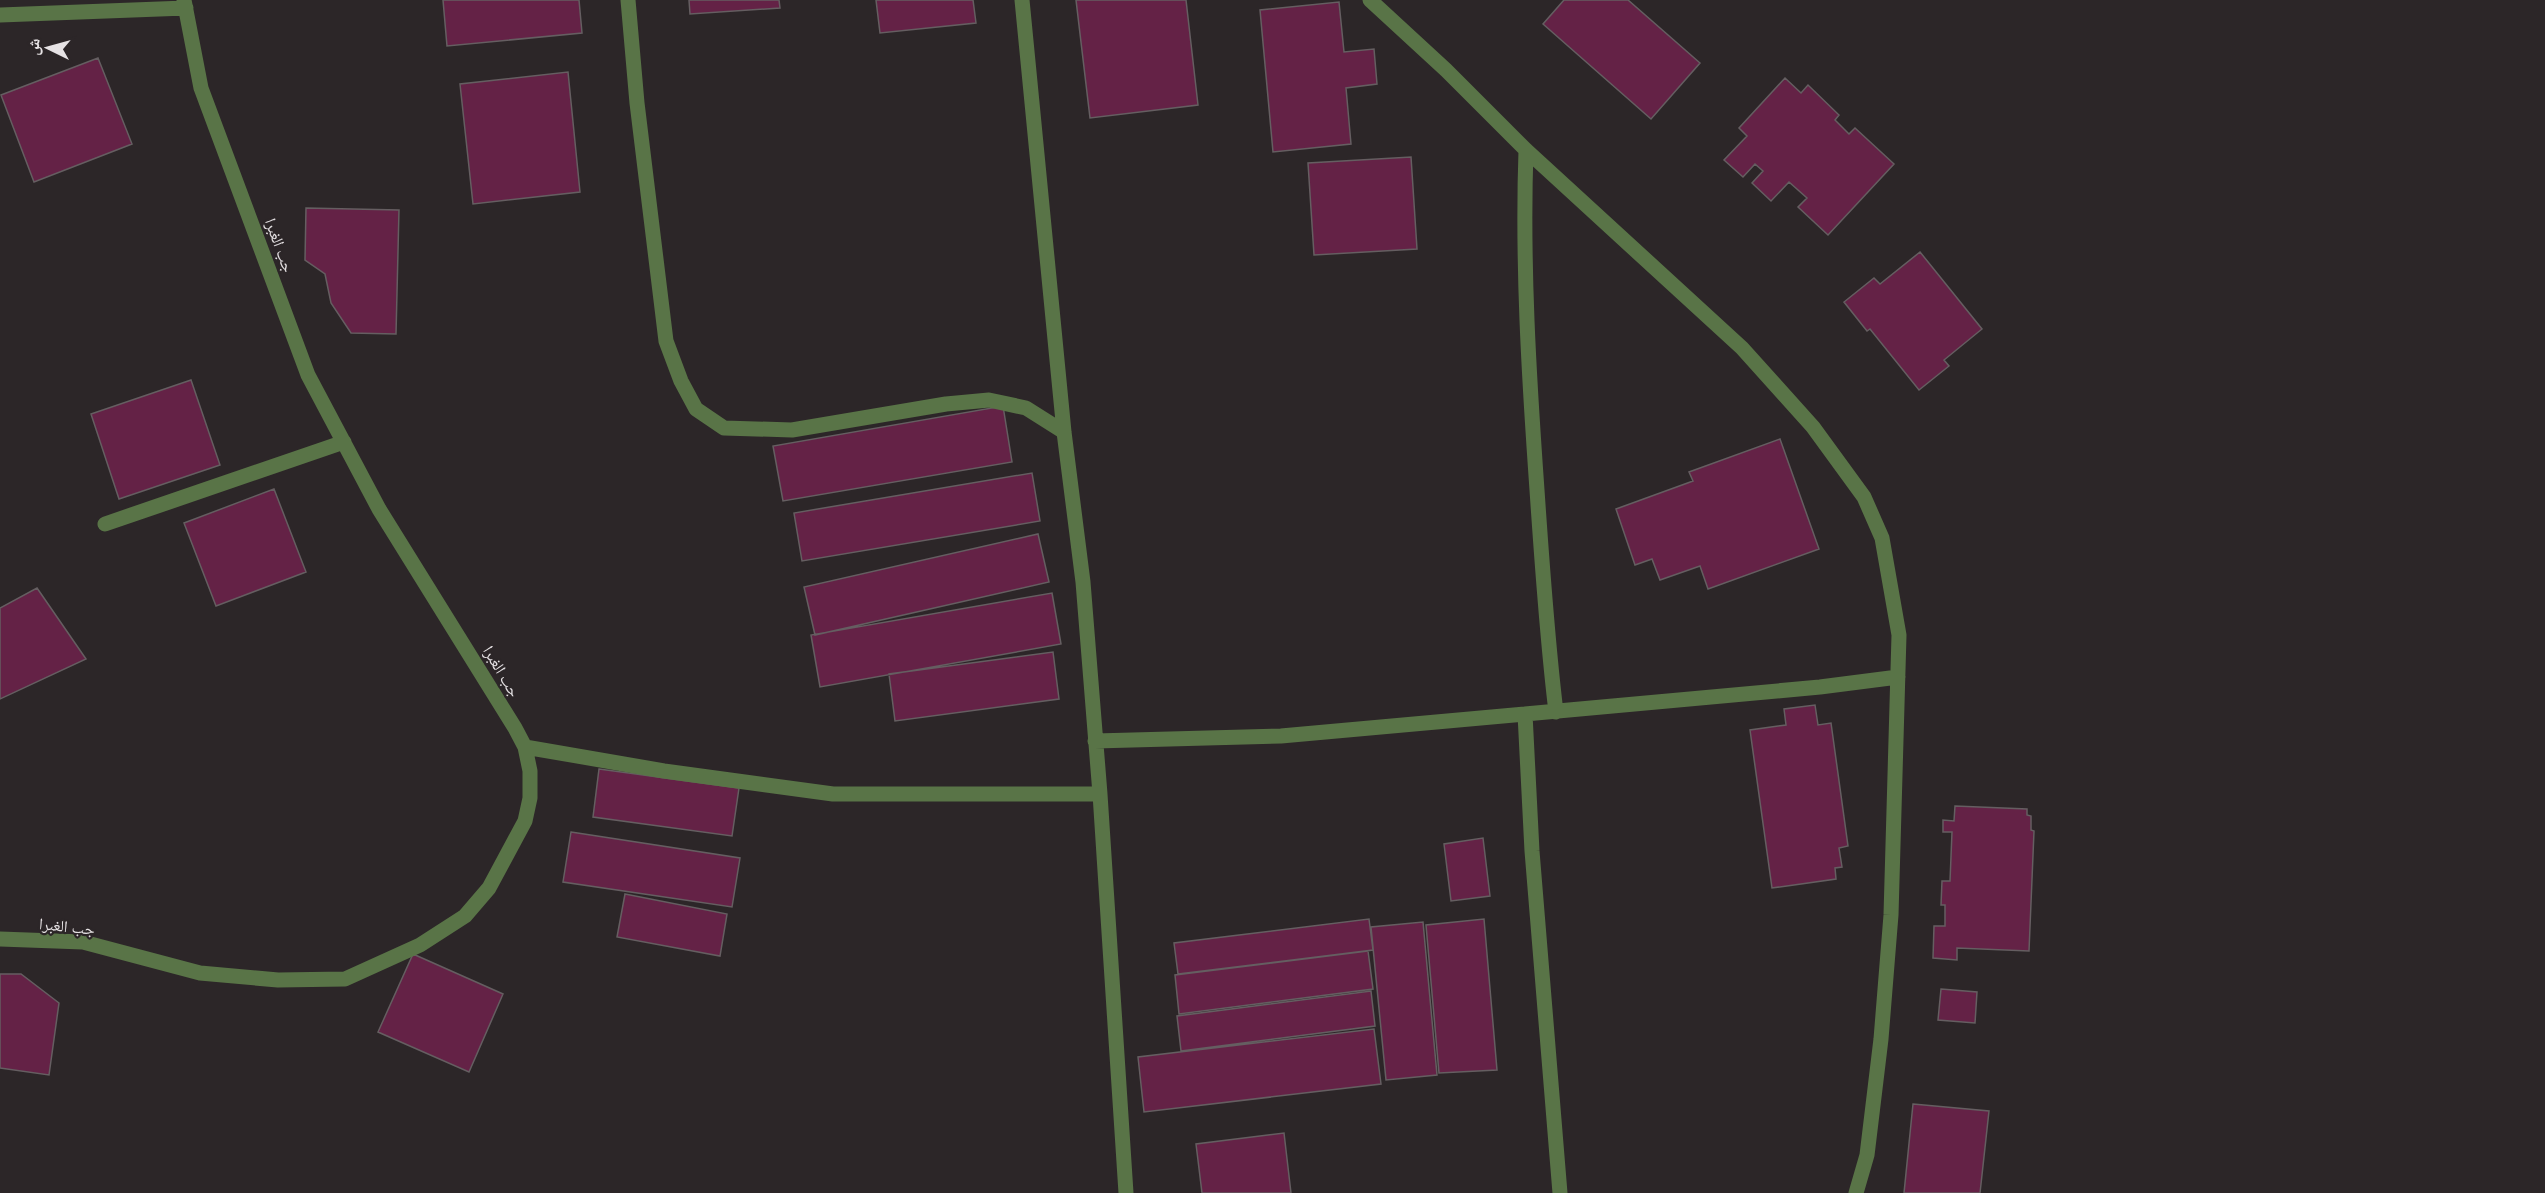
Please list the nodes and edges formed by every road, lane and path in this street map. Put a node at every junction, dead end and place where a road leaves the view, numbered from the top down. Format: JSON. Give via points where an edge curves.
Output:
{"nodes":[{"id":1,"x":628,"y":0,"type":"edge"},
{"id":2,"x":1022,"y":0,"type":"edge"},
{"id":3,"x":1370,"y":0,"type":"edge"},
{"id":4,"x":185,"y":4,"type":"edge"},
{"id":5,"x":0,"y":15,"type":"edge"},
{"id":6,"x":1526,"y":150,"type":"junction"},
{"id":7,"x":1064,"y":432,"type":"junction"},
{"id":8,"x":344,"y":442,"type":"junction"},
{"id":9,"x":105,"y":524,"type":"dead end"},
{"id":10,"x":1898,"y":677,"type":"junction"},
{"id":11,"x":1556,"y":712,"type":"junction"},
{"id":12,"x":1525,"y":714,"type":"junction"},
{"id":13,"x":1095,"y":741,"type":"junction"},
{"id":14,"x":525,"y":747,"type":"junction"},
{"id":15,"x":1100,"y":794,"type":"junction"},
{"id":16,"x":0,"y":939,"type":"edge"},
{"id":17,"x":1126,"y":1193,"type":"edge"},
{"id":18,"x":1560,"y":1193,"type":"edge"},
{"id":19,"x":1856,"y":1193,"type":"edge"}],
"edges":[{"from":1,"to":7,"type":"street","via":[[666,341],[696,409],[724,428],[792,430],[989,400],[1026,408]]},
{"from":2,"to":7,"type":"street"},
{"from":3,"to":6,"type":"street"},
{"from":4,"to":5,"type":"street"},
{"from":4,"to":8,"type":"street","name":"جب الغبرا","via":[[201,88],[308,375]]},
{"from":6,"to":10,"type":"street","via":[[1742,348],[1813,427],[1864,497],[1882,538],[1890,575],[1899,636]]},
{"from":6,"to":11,"type":"street","via":[[1529,388],[1546,632]]},
{"from":7,"to":13,"type":"street","via":[[1083,582]]},
{"from":8,"to":9,"type":"street"},
{"from":8,"to":14,"type":"street","name":"جب الغبرا","via":[[380,509]]},
{"from":10,"to":11,"type":"street"},
{"from":10,"to":19,"type":"street","via":[[1891,915],[1881,1039],[1867,1155]]},
{"from":11,"to":12,"type":"street"},
{"from":12,"to":13,"type":"street","via":[[1281,736]]},
{"from":12,"to":18,"type":"street","via":[[1532,851]]},
{"from":13,"to":15,"type":"street"},
{"from":14,"to":15,"type":"street","via":[[833,794]]},
{"from":14,"to":16,"type":"street","name":"جب الغبرا","via":[[530,798],[525,821],[489,888],[465,916],[420,945],[345,979],[278,980],[200,973],[83,942]]},
{"from":15,"to":17,"type":"street"}]}
